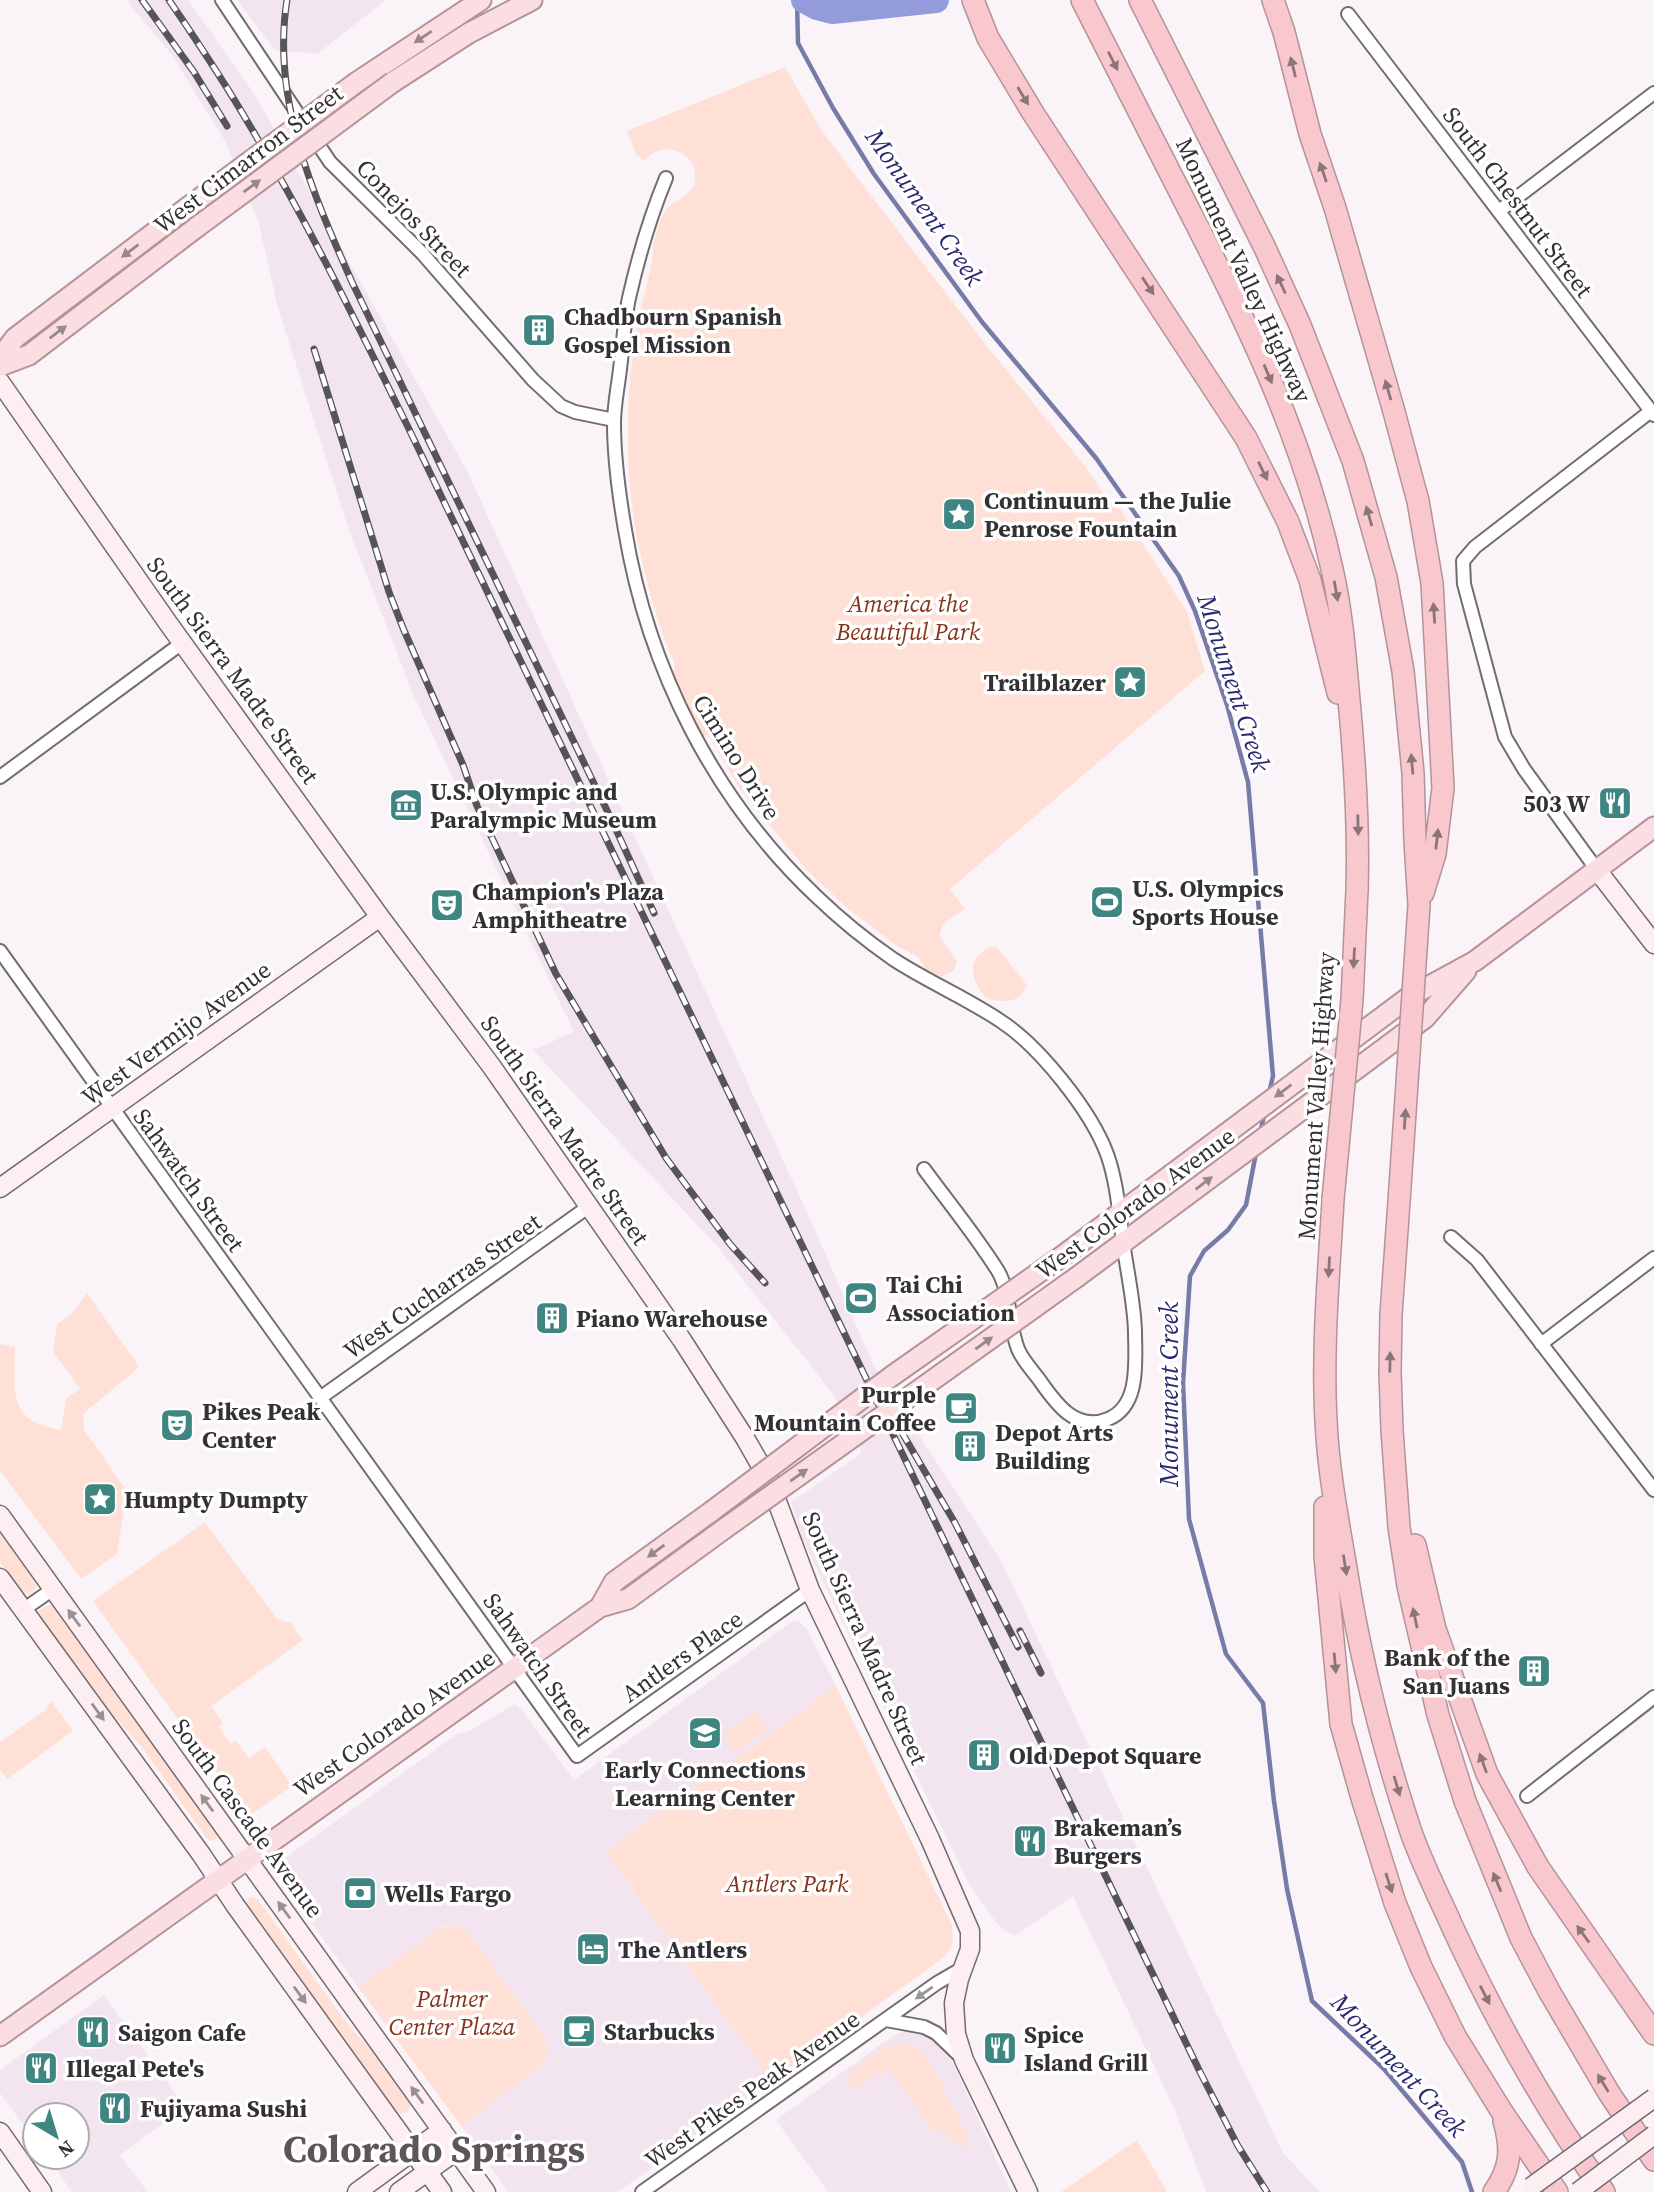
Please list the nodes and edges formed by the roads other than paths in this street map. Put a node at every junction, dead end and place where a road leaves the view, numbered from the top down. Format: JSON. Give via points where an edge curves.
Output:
{"nodes":[{"id":1,"x":222,"y":0,"type":"edge"},
{"id":2,"x":481,"y":0,"type":"edge"},
{"id":3,"x":532,"y":0,"type":"edge"},
{"id":4,"x":973,"y":0,"type":"edge"},
{"id":5,"x":1082,"y":0,"type":"edge"},
{"id":6,"x":1140,"y":0,"type":"edge"},
{"id":7,"x":1273,"y":0,"type":"edge"},
{"id":8,"x":1348,"y":14,"type":"dead end"},
{"id":9,"x":1654,"y":93,"type":"edge"},
{"id":10,"x":666,"y":178,"type":"dead end"},
{"id":11,"x":1499,"y":211,"type":"junction"},
{"id":12,"x":0,"y":358,"type":"edge"},
{"id":13,"x":0,"y":366,"type":"edge"},
{"id":14,"x":0,"y":382,"type":"edge"},
{"id":15,"x":1652,"y":413,"type":"edge"},
{"id":16,"x":614,"y":420,"type":"junction"},
{"id":17,"x":182,"y":643,"type":"junction"},
{"id":18,"x":1354,"y":760,"type":"junction"},
{"id":19,"x":0,"y":777,"type":"edge"},
{"id":20,"x":1654,"y":827,"type":"edge"},
{"id":21,"x":1597,"y":870,"type":"junction"},
{"id":22,"x":1419,"y":905,"type":"junction"},
{"id":23,"x":380,"y":917,"type":"junction"},
{"id":24,"x":1654,"y":944,"type":"edge"},
{"id":25,"x":0,"y":951,"type":"edge"},
{"id":26,"x":1475,"y":961,"type":"junction"},
{"id":27,"x":112,"y":1109,"type":"junction"},
{"id":28,"x":924,"y":1169,"type":"dead end"},
{"id":29,"x":0,"y":1188,"type":"edge"},
{"id":30,"x":588,"y":1207,"type":"junction"},
{"id":31,"x":1120,"y":1213,"type":"junction"},
{"id":32,"x":1451,"y":1237,"type":"dead end"},
{"id":33,"x":1123,"y":1243,"type":"junction"},
{"id":34,"x":1654,"y":1258,"type":"edge"},
{"id":35,"x":1541,"y":1344,"type":"junction"},
{"id":36,"x":320,"y":1398,"type":"junction"},
{"id":37,"x":1326,"y":1424,"type":"junction"},
{"id":38,"x":1392,"y":1430,"type":"junction"},
{"id":39,"x":1654,"y":1490,"type":"edge"},
{"id":40,"x":0,"y":1515,"type":"edge"},
{"id":41,"x":0,"y":1578,"type":"edge"},
{"id":42,"x":53,"y":1588,"type":"junction"},
{"id":43,"x":810,"y":1590,"type":"junction"},
{"id":44,"x":600,"y":1607,"type":"junction"},
{"id":45,"x":23,"y":1610,"type":"junction"},
{"id":46,"x":514,"y":1668,"type":"junction"},
{"id":47,"x":1654,"y":1697,"type":"edge"},
{"id":48,"x":577,"y":1756,"type":"joint"},
{"id":49,"x":1527,"y":1796,"type":"dead end"},
{"id":50,"x":247,"y":1858,"type":"junction"},
{"id":51,"x":218,"y":1880,"type":"junction"},
{"id":52,"x":963,"y":1968,"type":"junction"},
{"id":53,"x":1624,"y":1989,"type":"junction"},
{"id":54,"x":1654,"y":2017,"type":"edge"},
{"id":55,"x":886,"y":2020,"type":"junction"},
{"id":56,"x":1654,"y":2034,"type":"edge"},
{"id":57,"x":0,"y":2036,"type":"edge"},
{"id":58,"x":964,"y":2060,"type":"junction"},
{"id":59,"x":1654,"y":2098,"type":"edge"},
{"id":60,"x":1502,"y":2112,"type":"junction"},
{"id":61,"x":442,"y":2130,"type":"junction"},
{"id":62,"x":0,"y":2132,"type":"edge"},
{"id":63,"x":1654,"y":2135,"type":"edge"},
{"id":64,"x":413,"y":2151,"type":"junction"},
{"id":65,"x":456,"y":2151,"type":"junction"},
{"id":66,"x":1654,"y":2160,"type":"edge"},
{"id":67,"x":428,"y":2171,"type":"junction"},
{"id":68,"x":1552,"y":2184,"type":"edge"},
{"id":69,"x":42,"y":2192,"type":"edge"},
{"id":70,"x":356,"y":2192,"type":"edge"},
{"id":71,"x":399,"y":2192,"type":"edge"},
{"id":72,"x":442,"y":2192,"type":"edge"},
{"id":73,"x":486,"y":2192,"type":"edge"},
{"id":74,"x":642,"y":2192,"type":"edge"},
{"id":75,"x":1028,"y":2192,"type":"edge"},
{"id":76,"x":1494,"y":2192,"type":"edge"},
{"id":77,"x":1525,"y":2192,"type":"edge"},
{"id":78,"x":1578,"y":2192,"type":"edge"},
{"id":79,"x":1604,"y":2192,"type":"edge"}],
"edges":[{"from":1,"to":16,"type":"street","name":"Conejos Street","via":[[330,162],[422,253],[533,380],[561,406]]},
{"from":2,"to":12,"type":"main road","name":"West Cimarron Street","one_way":true,"bridge":true,"via":[[357,82],[184,210],[15,338]]},
{"from":13,"to":3,"type":"main road","name":"West Cimarron Street","one_way":true,"bridge":true,"via":[[29,355],[393,82],[469,33]]},
{"from":4,"to":18,"type":"highway","one_way":true,"via":[[988,38],[1033,113],[1203,370],[1261,467],[1310,580]]},
{"from":5,"to":18,"type":"highway","name":"Monument Valley Highway","one_way":true,"via":[[1221,272],[1282,406],[1332,569]]},
{"from":22,"to":6,"type":"highway","name":"Monument Valley Highway","one_way":true,"via":[[1403,671],[1386,577],[1353,461],[1269,256]]},
{"from":22,"to":7,"type":"highway","one_way":true,"via":[[1435,854],[1443,788],[1432,583],[1418,501],[1393,408]]},
{"from":8,"to":11,"type":"street","name":"South Chestnut Street"},
{"from":9,"to":11,"type":"street"},
{"from":10,"to":16,"type":"street","name":"Cimino Drive","via":[[629,300]]},
{"from":11,"to":15,"type":"street","name":"South Chestnut Street"},
{"from":14,"to":17,"type":"street","name":"South Sierra Madre Street"},
{"from":15,"to":21,"type":"street","via":[[1475,547],[1463,561],[1464,584],[1505,737]]},
{"from":16,"to":31,"type":"street","name":"Cimino Drive","via":[[620,504],[648,629],[696,739],[737,804],[791,871],[841,918],[893,959],[1005,1023],[1027,1043],[1100,1137]]},
{"from":17,"to":19,"type":"street"},
{"from":17,"to":23,"type":"street","name":"South Sierra Madre Street"},
{"from":18,"to":37,"type":"highway","name":"Monument Valley Highway","one_way":true,"bridge":true,"via":[[1357,890],[1352,1000],[1333,1199]]},
{"from":20,"to":21,"type":"main road","name":"West Colorado Avenue"},
{"from":21,"to":24,"type":"street"},
{"from":21,"to":26,"type":"main road","name":"West Colorado Avenue"},
{"from":38,"to":22,"type":"highway","name":"Monument Valley Highway","one_way":true,"bridge":true,"via":[[1391,1315]]},
{"from":23,"to":27,"type":"street","name":"West Vermijo Avenue"},
{"from":23,"to":30,"type":"street","name":"South Sierra Madre Street","via":[[492,1066]]},
{"from":25,"to":27,"type":"street","name":"Sahwatch Street"},
{"from":26,"to":31,"type":"main road","name":"West Colorado Avenue","one_way":true,"via":[[1409,997]]},
{"from":33,"to":26,"type":"main road","name":"West Colorado Avenue","one_way":true,"via":[[1425,1017]]},
{"from":27,"to":29,"type":"street","name":"West Vermijo Avenue"},
{"from":27,"to":36,"type":"street","name":"Sahwatch Street"},
{"from":28,"to":33,"type":"street","name":"Cimino Drive","via":[[1001,1276],[1018,1351],[1058,1406],[1082,1421],[1102,1421],[1117,1414],[1128,1401],[1134,1375],[1135,1328]]},
{"from":30,"to":36,"type":"street","name":"West Cucharras Street"},
{"from":30,"to":43,"type":"street","name":"South Sierra Madre Street","via":[[751,1448],[769,1480]]},
{"from":31,"to":33,"type":"street","name":"Cimino Drive"},
{"from":31,"to":44,"type":"main road","name":"West Colorado Avenue","one_way":true,"bridge":true,"via":[[614,1582]]},
{"from":32,"to":35,"type":"street","via":[[1477,1260]]},
{"from":44,"to":33,"type":"main road","name":"West Colorado Avenue","one_way":true,"bridge":true,"via":[[628,1599]]},
{"from":34,"to":35,"type":"street"},
{"from":35,"to":39,"type":"street"},
{"from":36,"to":46,"type":"street","name":"Sahwatch Street"},
{"from":37,"to":60,"type":"highway","one_way":true,"via":[[1325,1556],[1341,1724],[1395,1903],[1421,1966],[1455,2036]]},
{"from":37,"to":79,"type":"highway","name":"Monument Valley Highway","one_way":true,"via":[[1353,1607],[1411,1832],[1509,2041]]},
{"from":53,"to":38,"type":"highway","one_way":true,"via":[[1551,1889],[1487,1774],[1426,1597]]},
{"from":66,"to":38,"type":"highway","name":"Monument Valley Highway","one_way":true,"via":[[1549,1992],[1497,1884],[1465,1801],[1438,1715],[1408,1586]]},
{"from":40,"to":42,"type":"street","name":"South Cascade Avenue"},
{"from":41,"to":45,"type":"street"},
{"from":42,"to":45,"type":"street"},
{"from":50,"to":42,"type":"street","name":"South Cascade Avenue","one_way":true},
{"from":43,"to":48,"type":"street","name":"Antlers Place"},
{"from":43,"to":52,"type":"street","name":"South Sierra Madre Street","via":[[966,1918],[971,1939]]},
{"from":44,"to":46,"type":"main road","name":"West Colorado Avenue"},
{"from":45,"to":51,"type":"street","one_way":true},
{"from":46,"to":48,"type":"street","name":"Sahwatch Street"},
{"from":46,"to":50,"type":"main road","name":"West Colorado Avenue"},
{"from":47,"to":49,"type":"street"},
{"from":50,"to":51,"type":"main road","name":"West Colorado Avenue"},
{"from":61,"to":50,"type":"street","name":"South Cascade Avenue","one_way":true},
{"from":51,"to":57,"type":"main road","name":"West Colorado Avenue"},
{"from":51,"to":64,"type":"street","one_way":true},
{"from":52,"to":55,"type":"street","name":"West Pikes Peak Avenue","one_way":true},
{"from":52,"to":58,"type":"street","name":"South Sierra Madre Street","via":[[954,2003]]},
{"from":53,"to":54,"type":"highway"},
{"from":53,"to":56,"type":"highway"},
{"from":55,"to":58,"type":"street","name":"West Pikes Peak Avenue","via":[[936,2033]]},
{"from":55,"to":74,"type":"street","name":"West Pikes Peak Avenue"},
{"from":58,"to":75,"type":"street","name":"South Sierra Madre Street"},
{"from":59,"to":68,"type":"street","bridge":true},
{"from":60,"to":68,"type":"highway"},
{"from":60,"to":76,"type":"highway","via":[[1510,2149],[1504,2177]]},
{"from":61,"to":64,"type":"street"},
{"from":61,"to":65,"type":"street","name":"South Cascade Avenue"},
{"from":62,"to":69,"type":"street"},
{"from":63,"to":78,"type":"street","bridge":true},
{"from":64,"to":67,"type":"street"},
{"from":64,"to":70,"type":"street"},
{"from":65,"to":67,"type":"street"},
{"from":65,"to":73,"type":"street","name":"South Cascade Avenue"},
{"from":67,"to":71,"type":"street"},
{"from":67,"to":72,"type":"street"},
{"from":68,"to":77,"type":"street","bridge":true}]}
